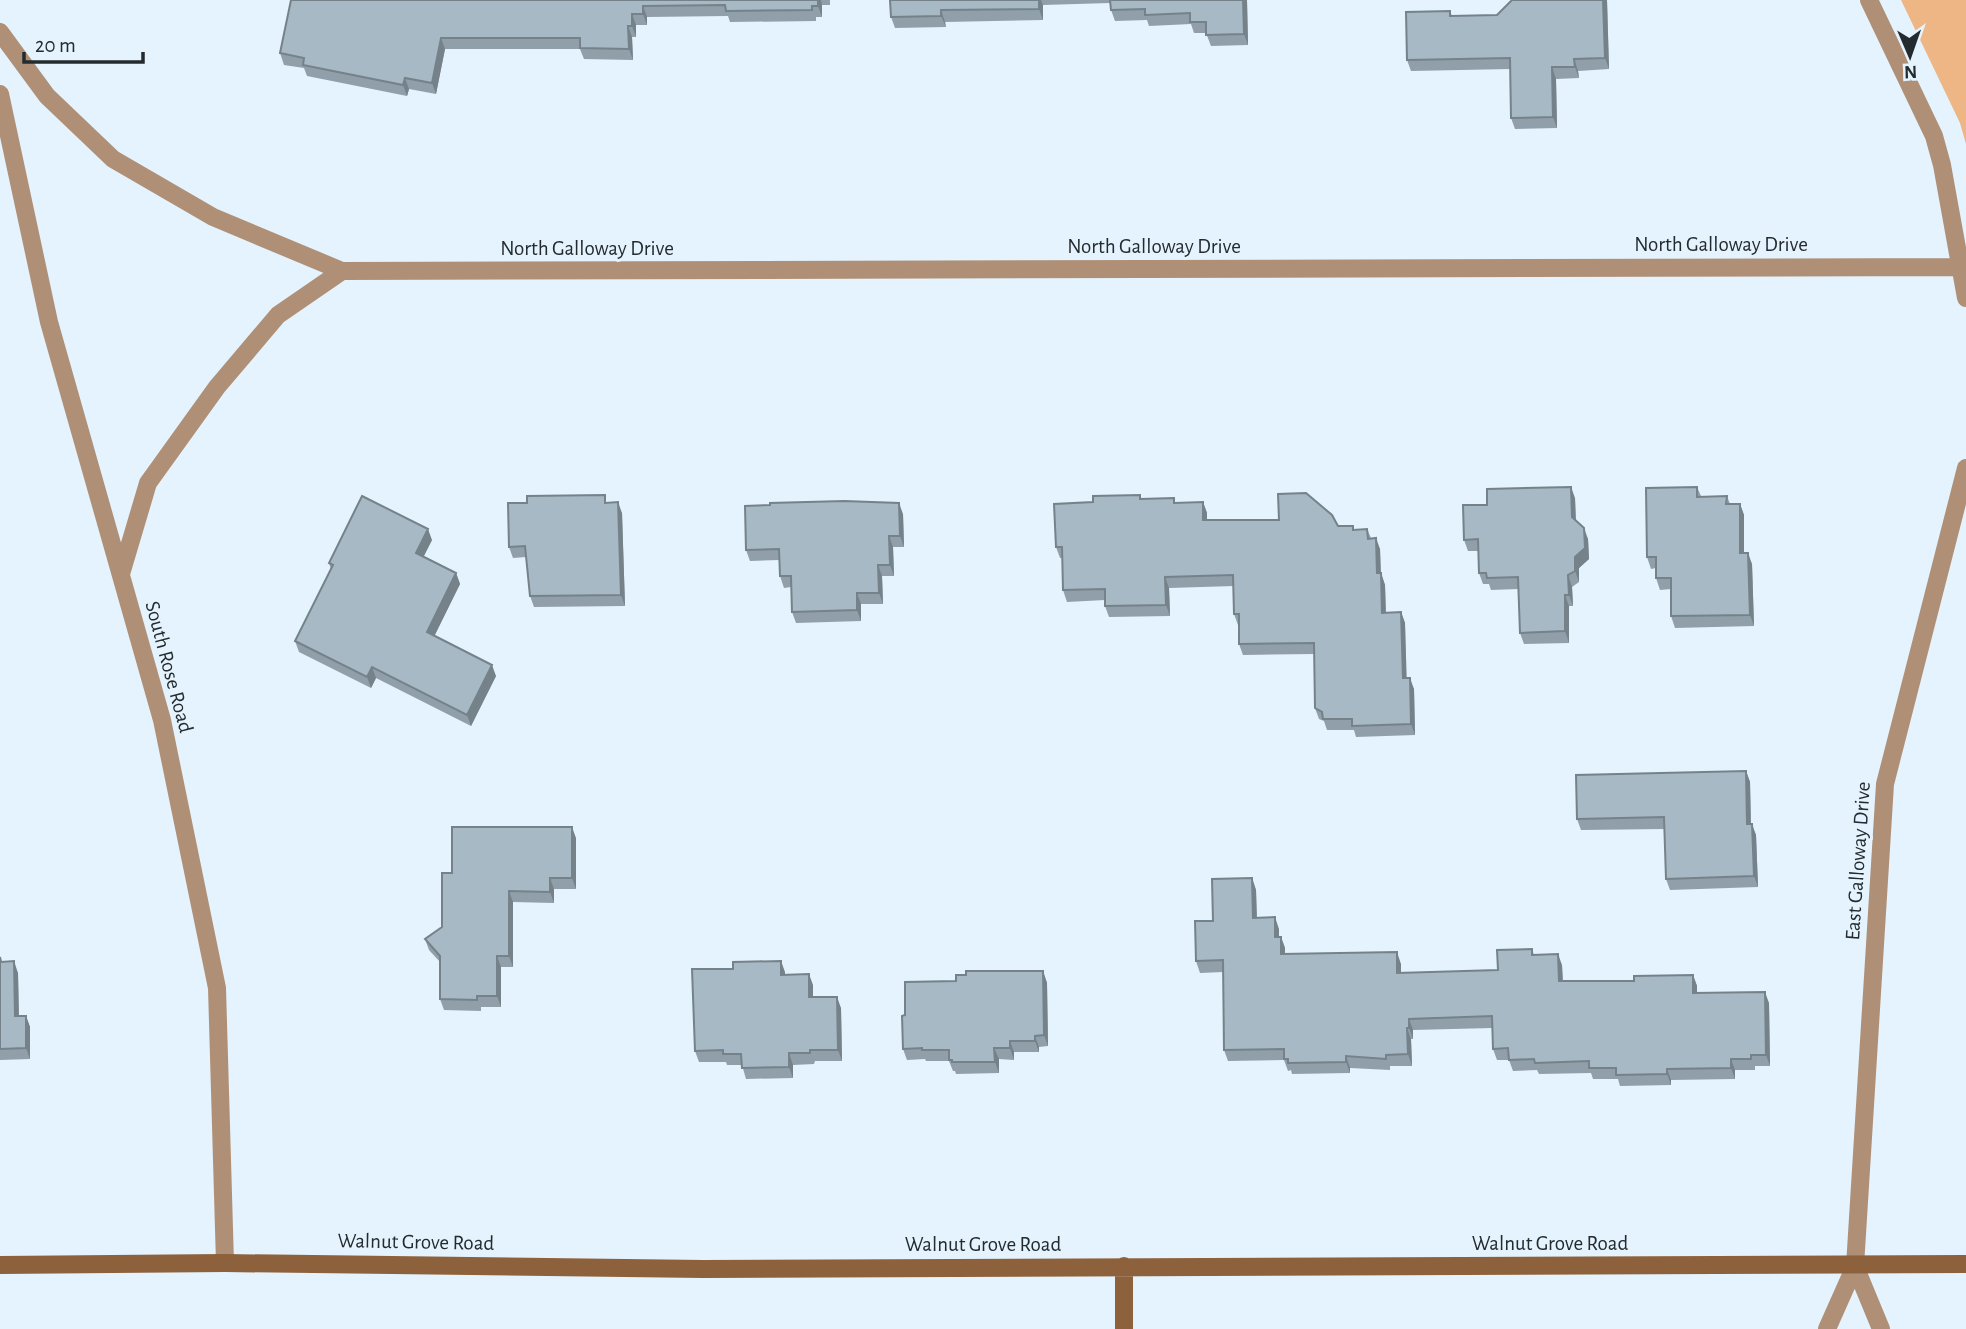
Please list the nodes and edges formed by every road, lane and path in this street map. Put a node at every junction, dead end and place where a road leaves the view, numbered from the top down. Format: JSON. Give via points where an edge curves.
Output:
{"nodes":[{"id":1,"x":1869,"y":0,"type":"edge"},
{"id":2,"x":0,"y":32,"type":"edge"},
{"id":3,"x":0,"y":94,"type":"edge"},
{"id":4,"x":1963,"y":267,"type":"edge"},
{"id":5,"x":342,"y":271,"type":"junction"},
{"id":6,"x":1966,"y":298,"type":"edge"},
{"id":7,"x":1966,"y":468,"type":"edge"},
{"id":8,"x":121,"y":575,"type":"junction"},
{"id":9,"x":225,"y":1263,"type":"junction"},
{"id":10,"x":1966,"y":1264,"type":"edge"},
{"id":11,"x":0,"y":1265,"type":"edge"},
{"id":12,"x":1124,"y":1266,"type":"junction"},
{"id":13,"x":1855,"y":1266,"type":"junction"},
{"id":14,"x":1124,"y":1329,"type":"edge"},
{"id":15,"x":1827,"y":1329,"type":"edge"},
{"id":16,"x":1881,"y":1329,"type":"edge"}],
"edges":[{"from":1,"to":4,"type":"street","via":[[1934,136]]},
{"from":2,"to":5,"type":"street","name":"North Galloway Drive","via":[[47,96],[113,159],[213,217]]},
{"from":3,"to":8,"type":"street","name":"South Rose Road","via":[[49,322]]},
{"from":4,"to":5,"type":"street","name":"North Galloway Drive"},
{"from":4,"to":6,"type":"street"},
{"from":5,"to":8,"type":"street","via":[[278,315],[217,387],[148,483]]},
{"from":7,"to":13,"type":"street","name":"East Galloway Drive","via":[[1885,785]]},
{"from":8,"to":9,"type":"street","name":"South Rose Road","via":[[162,720],[217,988]]},
{"from":9,"to":11,"type":"main road","name":"Walnut Grove Road"},
{"from":9,"to":12,"type":"main road","name":"Walnut Grove Road","via":[[703,1269]]},
{"from":10,"to":13,"type":"main road","name":"Walnut Grove Road"},
{"from":12,"to":13,"type":"main road","name":"Walnut Grove Road"},
{"from":12,"to":14,"type":"main road"},
{"from":13,"to":15,"type":"street"},
{"from":13,"to":16,"type":"street"}]}
